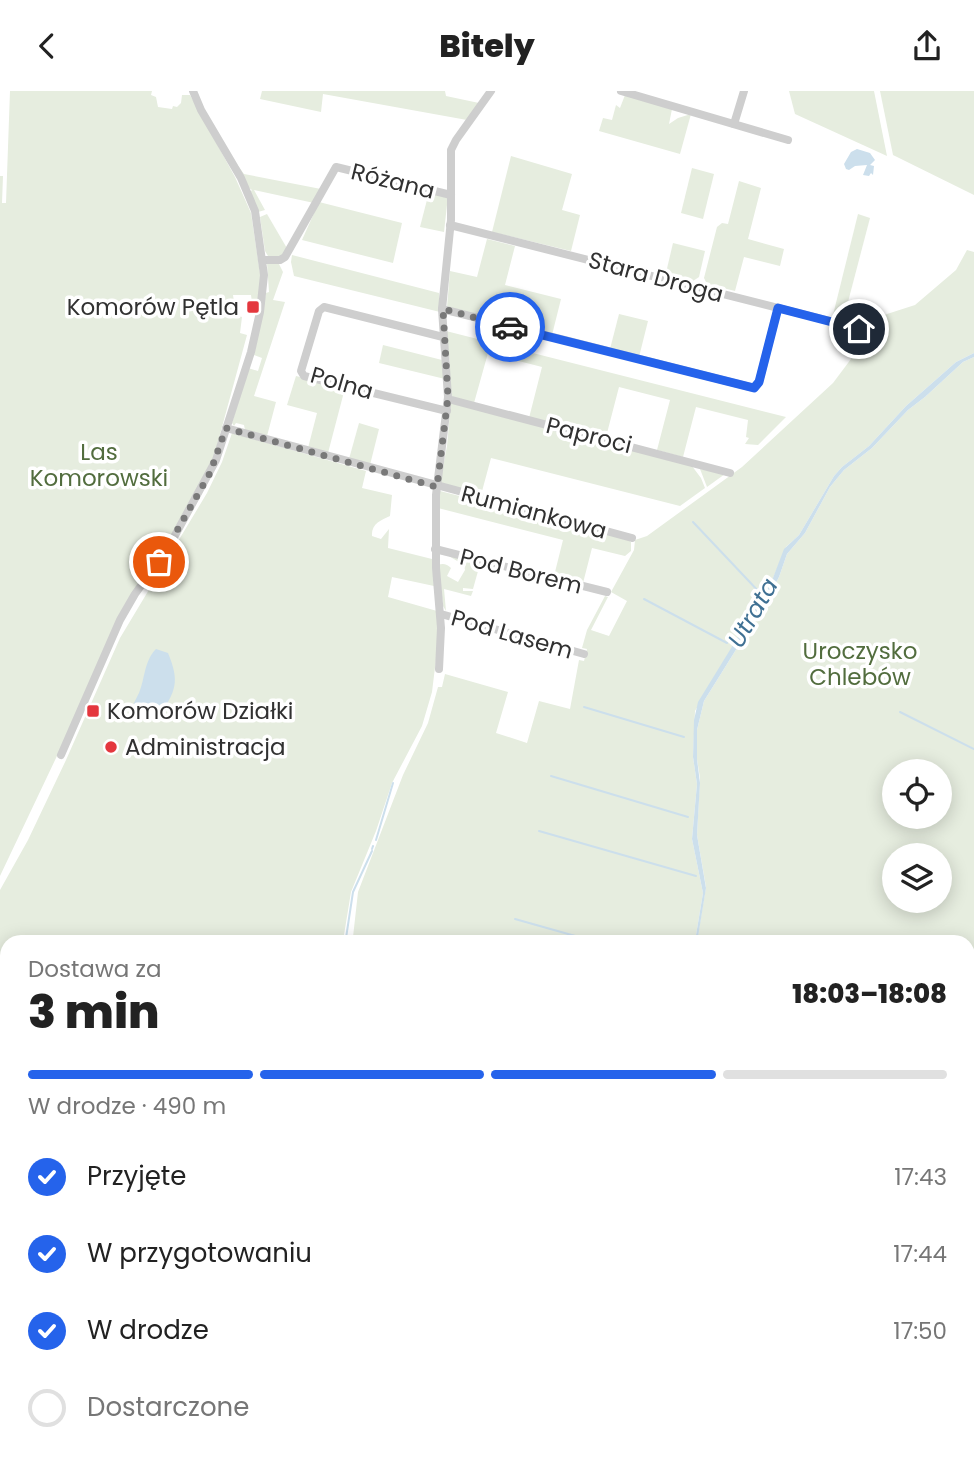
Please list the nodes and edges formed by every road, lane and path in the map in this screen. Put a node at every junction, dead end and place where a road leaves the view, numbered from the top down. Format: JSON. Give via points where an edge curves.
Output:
{"nodes":[{"id":1,"x":193,"y":91,"type":"edge"},
{"id":2,"x":491,"y":91,"type":"edge"},
{"id":3,"x":621,"y":91,"type":"edge"},
{"id":4,"x":744,"y":91,"type":"edge"},
{"id":5,"x":734,"y":124,"type":"junction"},
{"id":6,"x":788,"y":140,"type":"dead end"},
{"id":7,"x":451,"y":195,"type":"junction"},
{"id":8,"x":450,"y":225,"type":"junction"},
{"id":9,"x":263,"y":260,"type":"junction"},
{"id":10,"x":778,"y":308,"type":"junction"},
{"id":11,"x":443,"y":309,"type":"junction"},
{"id":12,"x":861,"y":329,"type":"dead end"},
{"id":13,"x":443,"y":337,"type":"junction"},
{"id":14,"x":448,"y":398,"type":"junction"},
{"id":15,"x":447,"y":411,"type":"junction"},
{"id":16,"x":226,"y":428,"type":"junction"},
{"id":17,"x":730,"y":473,"type":"dead end"},
{"id":18,"x":437,"y":487,"type":"junction"},
{"id":19,"x":632,"y":538,"type":"dead end"},
{"id":20,"x":435,"y":549,"type":"junction"},
{"id":21,"x":607,"y":592,"type":"dead end"},
{"id":22,"x":441,"y":614,"type":"junction"},
{"id":23,"x":584,"y":654,"type":"dead end"},
{"id":24,"x":439,"y":669,"type":"dead end"},
{"id":25,"x":61,"y":755,"type":"dead end"}],
"edges":[{"from":1,"to":9,"type":"street","via":[[242,178],[260,231]]},
{"from":2,"to":7,"type":"street","via":[[452,146]]},
{"from":3,"to":5,"type":"street"},
{"from":4,"to":5,"type":"street"},
{"from":5,"to":6,"type":"street"},
{"from":7,"to":8,"type":"street"},
{"from":7,"to":9,"type":"street","name":"Różana","via":[[336,167],[283,259]]},
{"from":8,"to":10,"type":"street","name":"Stara Droga"},
{"from":8,"to":11,"type":"street"},
{"from":9,"to":16,"type":"street","via":[[258,323]]},
{"from":10,"to":11,"type":"street","via":[[754,388]]},
{"from":10,"to":12,"type":"street","name":"Stara Droga"},
{"from":11,"to":13,"type":"street"},
{"from":13,"to":14,"type":"street"},
{"from":13,"to":15,"type":"street","name":"Polna","via":[[324,307],[301,372]]},
{"from":14,"to":15,"type":"street"},
{"from":14,"to":17,"type":"street","name":"Paproci"},
{"from":15,"to":18,"type":"street"},
{"from":16,"to":18,"type":"street","name":"Rumiankowa"},
{"from":16,"to":25,"type":"street","via":[[216,460],[191,509],[117,625]]},
{"from":18,"to":19,"type":"street","name":"Rumiankowa"},
{"from":18,"to":20,"type":"street"},
{"from":20,"to":21,"type":"street","name":"Pod Borem"},
{"from":20,"to":22,"type":"street"},
{"from":22,"to":23,"type":"street","name":"Pod Lasem"},
{"from":22,"to":24,"type":"street"}]}
